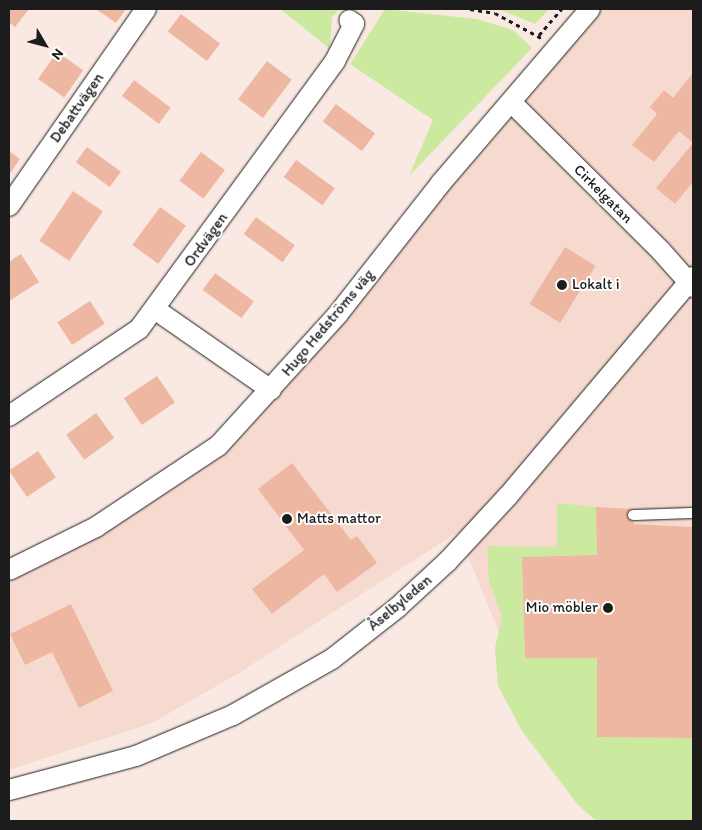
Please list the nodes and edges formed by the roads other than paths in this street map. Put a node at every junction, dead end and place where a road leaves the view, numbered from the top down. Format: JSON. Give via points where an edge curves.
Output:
{"nodes":[{"id":1,"x":146,"y":9,"type":"edge"},
{"id":2,"x":590,"y":9,"type":"edge"},
{"id":3,"x":348,"y":20,"type":"dead end"},
{"id":4,"x":511,"y":102,"type":"junction"},
{"id":5,"x":9,"y":206,"type":"edge"},
{"id":6,"x":692,"y":282,"type":"edge"},
{"id":7,"x":156,"y":310,"type":"junction"},
{"id":8,"x":271,"y":390,"type":"junction"},
{"id":9,"x":9,"y":416,"type":"edge"},
{"id":10,"x":693,"y":513,"type":"edge"},
{"id":11,"x":633,"y":515,"type":"dead end"},
{"id":12,"x":9,"y":570,"type":"edge"},
{"id":13,"x":9,"y":790,"type":"edge"}],
"edges":[{"from":1,"to":5,"type":"street","name":"Debattvägen"},
{"from":2,"to":4,"type":"street","name":"Hugo Hedströms väg","via":[[546,42]]},
{"from":3,"to":7,"type":"street","name":"Ordvägen","via":[[354,24],[335,60]]},
{"from":4,"to":6,"type":"street","name":"Cirkelgatan"},
{"from":4,"to":8,"type":"street","name":"Hugo Hedströms väg","via":[[441,183],[338,314]]},
{"from":6,"to":13,"type":"street","name":"Åselbyleden","via":[[447,562],[398,607],[332,659],[233,714],[136,756]]},
{"from":7,"to":8,"type":"street"},
{"from":7,"to":9,"type":"street","name":"Ordvägen","via":[[139,329]]},
{"from":8,"to":12,"type":"street","name":"Hugo Hedströms väg","via":[[218,446],[96,527]]},
{"from":10,"to":11,"type":"lane"}]}
